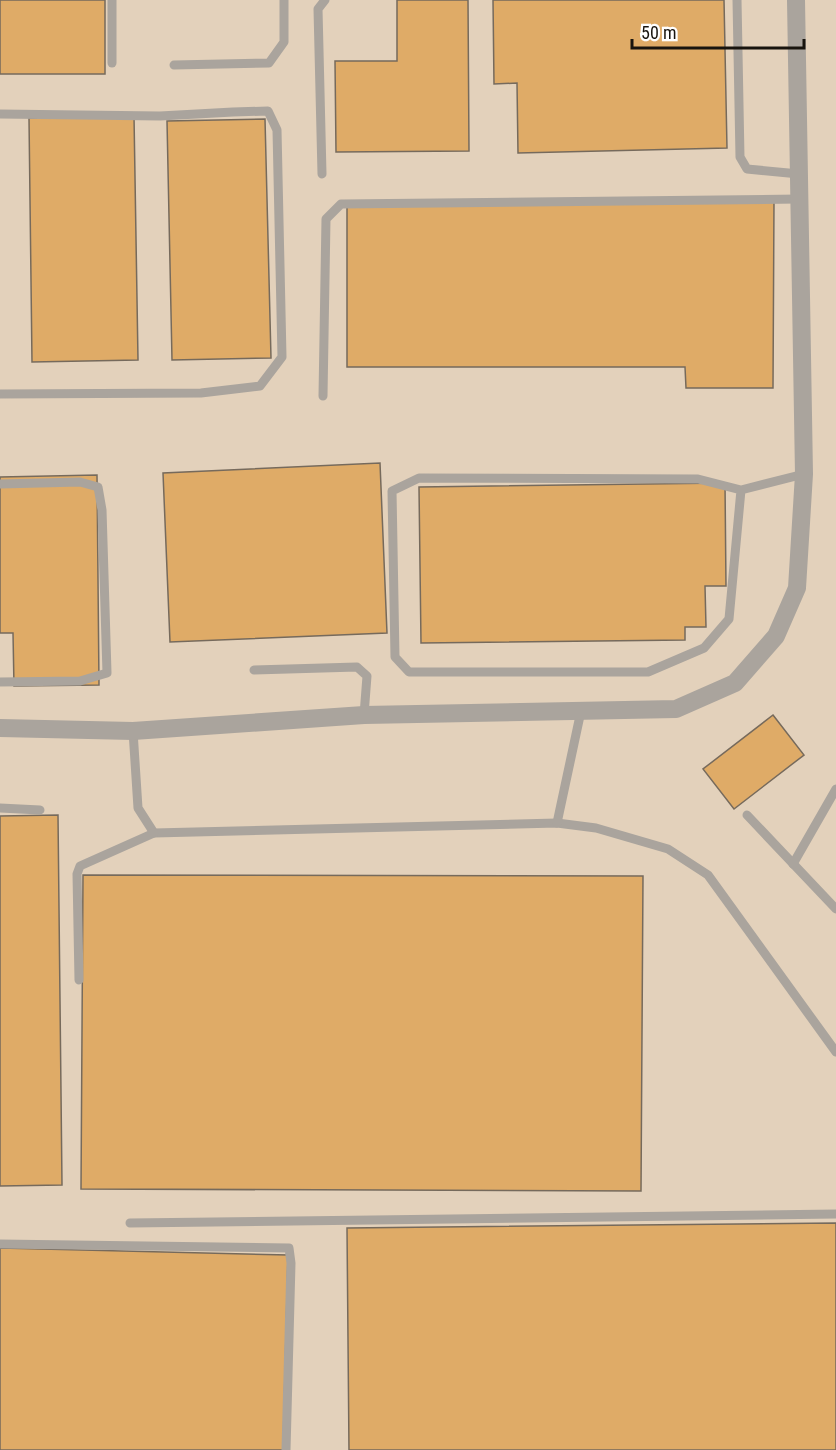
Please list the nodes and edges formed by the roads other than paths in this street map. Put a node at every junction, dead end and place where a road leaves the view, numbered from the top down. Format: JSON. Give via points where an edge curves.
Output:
{"nodes":[{"id":1,"x":112,"y":0,"type":"edge"},
{"id":2,"x":284,"y":0,"type":"edge"},
{"id":3,"x":325,"y":0,"type":"edge"},
{"id":4,"x":737,"y":0,"type":"edge"},
{"id":5,"x":796,"y":0,"type":"edge"},
{"id":6,"x":112,"y":63,"type":"dead end"},
{"id":7,"x":174,"y":65,"type":"dead end"},
{"id":8,"x":0,"y":114,"type":"edge"},
{"id":9,"x":322,"y":174,"type":"dead end"},
{"id":10,"x":799,"y":174,"type":"junction"},
{"id":11,"x":799,"y":199,"type":"junction"},
{"id":12,"x":0,"y":393,"type":"edge"},
{"id":13,"x":323,"y":396,"type":"dead end"},
{"id":14,"x":804,"y":474,"type":"junction"},
{"id":15,"x":0,"y":484,"type":"edge"},
{"id":16,"x":741,"y":490,"type":"junction"},
{"id":17,"x":254,"y":670,"type":"dead end"},
{"id":18,"x":0,"y":682,"type":"edge"},
{"id":19,"x":582,"y":711,"type":"junction"},
{"id":20,"x":364,"y":716,"type":"junction"},
{"id":21,"x":0,"y":728,"type":"edge"},
{"id":22,"x":133,"y":730,"type":"junction"},
{"id":23,"x":836,"y":789,"type":"edge"},
{"id":24,"x":0,"y":808,"type":"edge"},
{"id":25,"x":40,"y":810,"type":"dead end"},
{"id":26,"x":747,"y":815,"type":"dead end"},
{"id":27,"x":557,"y":823,"type":"junction"},
{"id":28,"x":154,"y":833,"type":"junction"},
{"id":29,"x":793,"y":864,"type":"junction"},
{"id":30,"x":836,"y":909,"type":"edge"},
{"id":31,"x":79,"y":980,"type":"dead end"},
{"id":32,"x":836,"y":1052,"type":"edge"},
{"id":33,"x":836,"y":1214,"type":"edge"},
{"id":34,"x":130,"y":1223,"type":"dead end"},
{"id":35,"x":0,"y":1244,"type":"edge"},
{"id":36,"x":286,"y":1450,"type":"edge"}],
"edges":[{"from":1,"to":6,"type":"lane"},
{"from":2,"to":7,"type":"lane","via":[[284,42],[269,63]]},
{"from":3,"to":9,"type":"lane","via":[[318,9]]},
{"from":4,"to":10,"type":"lane","via":[[740,157],[747,169]]},
{"from":5,"to":10,"type":"street"},
{"from":8,"to":12,"type":"lane","via":[[160,116],[268,111],[277,130],[282,357],[260,386],[201,393]]},
{"from":10,"to":11,"type":"street"},
{"from":11,"to":13,"type":"lane","via":[[341,204],[326,219]]},
{"from":11,"to":14,"type":"street"},
{"from":14,"to":16,"type":"lane"},
{"from":14,"to":19,"type":"street","via":[[797,588],[776,636],[735,683],[676,709]]},
{"from":15,"to":18,"type":"lane","via":[[80,482],[98,487],[107,673],[80,681]]},
{"from":16,"to":16,"type":"lane","via":[[698,479],[419,478],[392,491],[395,657],[409,672],[648,672],[704,648],[729,619]]},
{"from":17,"to":20,"type":"lane","via":[[357,667],[367,676]]},
{"from":19,"to":20,"type":"street"},
{"from":19,"to":27,"type":"lane"},
{"from":20,"to":22,"type":"street"},
{"from":21,"to":22,"type":"street"},
{"from":22,"to":28,"type":"lane","via":[[138,808]]},
{"from":23,"to":29,"type":"lane"},
{"from":24,"to":25,"type":"lane"},
{"from":26,"to":29,"type":"lane"},
{"from":27,"to":28,"type":"lane"},
{"from":27,"to":32,"type":"lane","via":[[596,828],[668,849],[708,875]]},
{"from":28,"to":31,"type":"lane","via":[[80,866]]},
{"from":29,"to":30,"type":"lane"},
{"from":33,"to":34,"type":"lane"},
{"from":35,"to":36,"type":"lane","via":[[289,1248]]}]}
